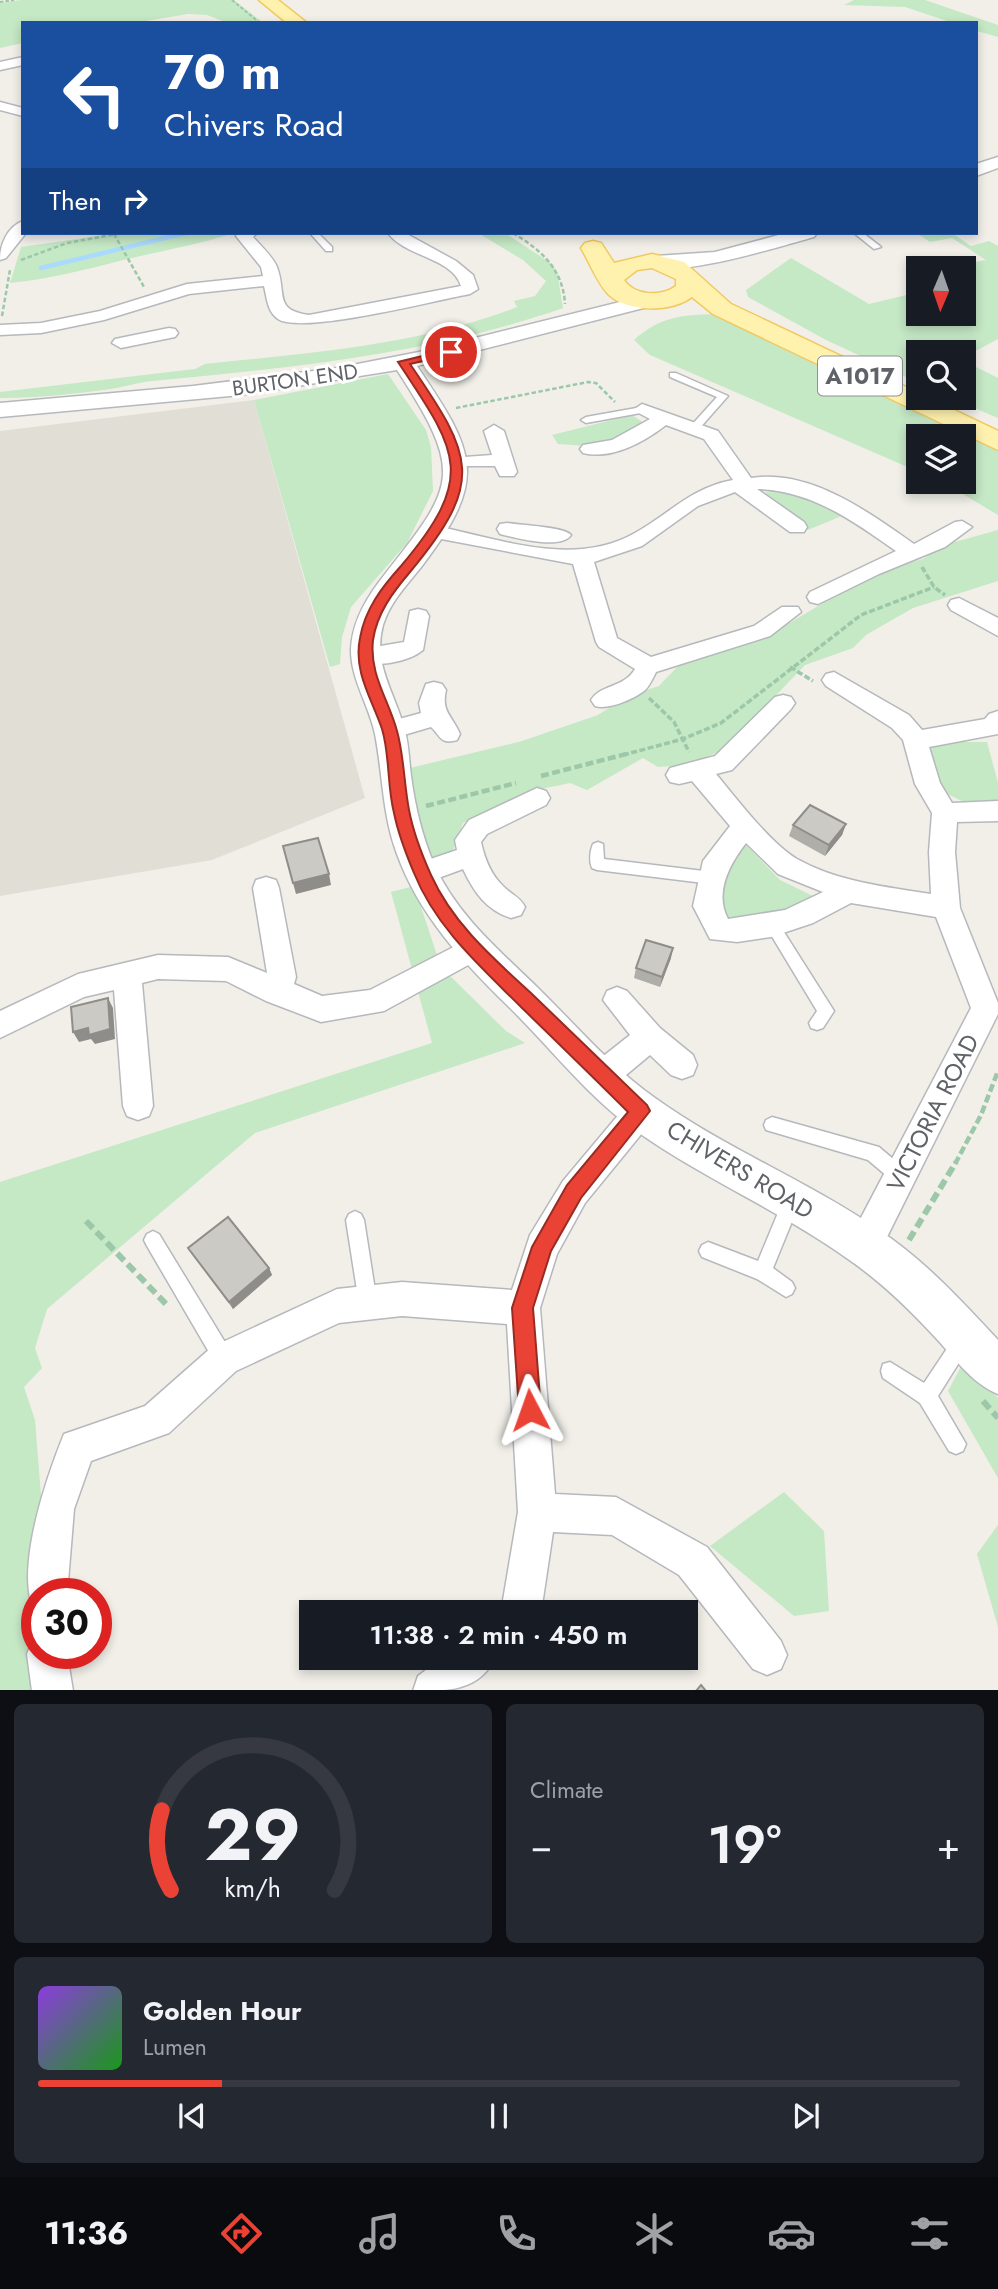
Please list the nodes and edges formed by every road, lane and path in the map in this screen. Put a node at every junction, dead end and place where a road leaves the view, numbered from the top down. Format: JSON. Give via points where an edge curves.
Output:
{"nodes":[{"id":1,"x":14,"y":0,"type":"edge"},
{"id":2,"x":232,"y":0,"type":"edge"},
{"id":3,"x":267,"y":0,"type":"edge"},
{"id":4,"x":7,"y":1,"type":"edge"},
{"id":5,"x":0,"y":2,"type":"edge"},
{"id":6,"x":258,"y":21,"type":"edge"},
{"id":7,"x":295,"y":21,"type":"edge"},
{"id":8,"x":21,"y":61,"type":"edge"},
{"id":9,"x":0,"y":66,"type":"edge"},
{"id":10,"x":0,"y":106,"type":"edge"},
{"id":11,"x":21,"y":111,"type":"edge"},
{"id":12,"x":998,"y":162,"type":"edge"},
{"id":13,"x":978,"y":170,"type":"edge"},
{"id":14,"x":21,"y":229,"type":"edge"},
{"id":15,"x":109,"y":235,"type":"edge"},
{"id":16,"x":115,"y":235,"type":"edge"},
{"id":17,"x":246,"y":235,"type":"edge"},
{"id":18,"x":316,"y":235,"type":"edge"},
{"id":19,"x":398,"y":235,"type":"edge"},
{"id":20,"x":516,"y":235,"type":"edge"},
{"id":21,"x":577,"y":235,"type":"edge"},
{"id":22,"x":800,"y":235,"type":"edge"},
{"id":23,"x":861,"y":235,"type":"edge"},
{"id":24,"x":877,"y":247,"type":"dead end"},
{"id":25,"x":593,"y":248,"type":"junction"},
{"id":26,"x":329,"y":249,"type":"dead end"},
{"id":27,"x":3,"y":257,"type":"edge"},
{"id":28,"x":716,"y":258,"type":"junction"},
{"id":29,"x":650,"y":262,"type":"junction"},
{"id":30,"x":270,"y":280,"type":"junction"},
{"id":31,"x":690,"y":280,"type":"junction"},
{"id":32,"x":613,"y":281,"type":"junction"},
{"id":33,"x":153,"y":298,"type":"junction"},
{"id":34,"x":657,"y":300,"type":"junction"},
{"id":35,"x":722,"y":309,"type":"junction"},
{"id":36,"x":104,"y":314,"type":"junction"},
{"id":37,"x":578,"y":317,"type":"junction"},
{"id":38,"x":0,"y":328,"type":"edge"},
{"id":39,"x":169,"y":333,"type":"dead end"},
{"id":40,"x":404,"y":362,"type":"junction"},
{"id":41,"x":673,"y":375,"type":"dead end"},
{"id":42,"x":450,"y":400,"type":"dead end"},
{"id":43,"x":456,"y":408,"type":"junction"},
{"id":44,"x":0,"y":410,"type":"edge"},
{"id":45,"x":636,"y":411,"type":"junction"},
{"id":46,"x":663,"y":418,"type":"junction"},
{"id":47,"x":586,"y":420,"type":"dead end"},
{"id":48,"x":694,"y":428,"type":"junction"},
{"id":49,"x":494,"y":431,"type":"dead end"},
{"id":50,"x":998,"y":442,"type":"edge"},
{"id":51,"x":590,"y":449,"type":"dead end"},
{"id":52,"x":467,"y":462,"type":"junction"},
{"id":53,"x":505,"y":466,"type":"joint"},
{"id":54,"x":741,"y":484,"type":"junction"},
{"id":55,"x":797,"y":527,"type":"dead end"},
{"id":56,"x":962,"y":527,"type":"dead end"},
{"id":57,"x":505,"y":529,"type":"dead end"},
{"id":58,"x":436,"y":532,"type":"junction"},
{"id":59,"x":561,"y":535,"type":"dead end"},
{"id":60,"x":532,"y":543,"type":"junction"},
{"id":61,"x":912,"y":552,"type":"junction"},
{"id":62,"x":582,"y":558,"type":"junction"},
{"id":63,"x":934,"y":587,"type":"dead end"},
{"id":64,"x":818,"y":597,"type":"dead end"},
{"id":65,"x":958,"y":602,"type":"dead end"},
{"id":66,"x":790,"y":612,"type":"dead end"},
{"id":67,"x":418,"y":616,"type":"dead end"},
{"id":68,"x":998,"y":628,"type":"edge"},
{"id":69,"x":677,"y":655,"type":"joint"},
{"id":70,"x":365,"y":656,"type":"junction"},
{"id":71,"x":790,"y":667,"type":"junction"},
{"id":72,"x":643,"y":675,"type":"junction"},
{"id":73,"x":823,"y":680,"type":"joint"},
{"id":74,"x":434,"y":690,"type":"dead end"},
{"id":75,"x":603,"y":700,"type":"dead end"},
{"id":76,"x":783,"y":703,"type":"dead end"},
{"id":77,"x":998,"y":720,"type":"edge"},
{"id":78,"x":390,"y":730,"type":"junction"},
{"id":79,"x":683,"y":739,"type":"junction"},
{"id":80,"x":915,"y":740,"type":"junction"},
{"id":81,"x":689,"y":773,"type":"junction"},
{"id":82,"x":531,"y":786,"type":"junction"},
{"id":83,"x":420,"y":807,"type":"junction"},
{"id":84,"x":998,"y":811,"type":"edge"},
{"id":85,"x":945,"y":813,"type":"junction"},
{"id":86,"x":745,"y":826,"type":"junction"},
{"id":87,"x":598,"y":848,"type":"dead end"},
{"id":88,"x":470,"y":856,"type":"junction"},
{"id":89,"x":422,"y":873,"type":"junction"},
{"id":90,"x":712,"y":878,"type":"junction"},
{"id":91,"x":266,"y":888,"type":"dead end"},
{"id":92,"x":848,"y":891,"type":"junction"},
{"id":93,"x":511,"y":907,"type":"dead end"},
{"id":94,"x":946,"y":908,"type":"junction"},
{"id":95,"x":772,"y":925,"type":"junction"},
{"id":96,"x":473,"y":949,"type":"junction"},
{"id":97,"x":127,"y":974,"type":"junction"},
{"id":98,"x":276,"y":992,"type":"junction"},
{"id":99,"x":617,"y":1000,"type":"dead end"},
{"id":100,"x":992,"y":1009,"type":"edge"},
{"id":101,"x":817,"y":1023,"type":"dead end"},
{"id":102,"x":0,"y":1025,"type":"edge"},
{"id":103,"x":650,"y":1037,"type":"junction"},
{"id":104,"x":682,"y":1065,"type":"dead end"},
{"id":105,"x":998,"y":1071,"type":"edge"},
{"id":106,"x":603,"y":1075,"type":"junction"},
{"id":107,"x":138,"y":1106,"type":"dead end"},
{"id":108,"x":641,"y":1111,"type":"junction"},
{"id":109,"x":772,"y":1125,"type":"dead end"},
{"id":110,"x":900,"y":1176,"type":"junction"},
{"id":111,"x":792,"y":1201,"type":"junction"},
{"id":112,"x":355,"y":1220,"type":"dead end"},
{"id":113,"x":86,"y":1221,"type":"dead end"},
{"id":114,"x":871,"y":1232,"type":"junction"},
{"id":115,"x":153,"y":1240,"type":"dead end"},
{"id":116,"x":708,"y":1251,"type":"dead end"},
{"id":117,"x":763,"y":1272,"type":"junction"},
{"id":118,"x":786,"y":1288,"type":"dead end"},
{"id":119,"x":368,"y":1303,"type":"junction"},
{"id":120,"x":523,"y":1308,"type":"junction"},
{"id":121,"x":196,"y":1312,"type":"junction"},
{"id":122,"x":966,"y":1338,"type":"junction"},
{"id":123,"x":224,"y":1359,"type":"junction"},
{"id":124,"x":890,"y":1371,"type":"dead end"},
{"id":125,"x":990,"y":1386,"type":"edge"},
{"id":126,"x":927,"y":1396,"type":"junction"},
{"id":127,"x":998,"y":1418,"type":"edge"},
{"id":128,"x":956,"y":1444,"type":"dead end"},
{"id":129,"x":537,"y":1513,"type":"junction"},
{"id":130,"x":49,"y":1578,"type":"edge"},
{"id":131,"x":523,"y":1600,"type":"edge"},
{"id":132,"x":767,"y":1655,"type":"dead end"},
{"id":133,"x":50,"y":1669,"type":"edge"},
{"id":134,"x":459,"y":1670,"type":"edge"},
{"id":135,"x":53,"y":1690,"type":"edge"},
{"id":136,"x":433,"y":1690,"type":"edge"}],
"edges":[{"from":1,"to":4,"type":"path"},
{"from":2,"to":6,"type":"path"},
{"from":3,"to":7,"type":"main road"},
{"from":4,"to":5,"type":"path"},
{"from":8,"to":9,"type":"street"},
{"from":10,"to":11,"type":"street"},
{"from":12,"to":13,"type":"street"},
{"from":14,"to":27,"type":"street"},
{"from":15,"to":27,"type":"path"},
{"from":16,"to":33,"type":"path","via":[[127,250],[135,277]]},
{"from":17,"to":30,"type":"street","via":[[269,266]]},
{"from":18,"to":26,"type":"lane"},
{"from":19,"to":30,"type":"street","via":[[409,246],[460,269],[470,289],[295,320],[277,309]]},
{"from":20,"to":37,"type":"path","via":[[547,256],[566,294],[564,312]]},
{"from":21,"to":25,"type":"main road"},
{"from":22,"to":28,"type":"street"},
{"from":23,"to":24,"type":"lane"},
{"from":25,"to":29,"type":"main road"},
{"from":25,"to":32,"type":"main road"},
{"from":27,"to":38,"type":"path"},
{"from":28,"to":29,"type":"street"},
{"from":28,"to":31,"type":"street","via":[[694,271]]},
{"from":29,"to":31,"type":"main road","via":[[678,268]]},
{"from":29,"to":32,"type":"main road","via":[[622,267]]},
{"from":30,"to":33,"type":"street","via":[[187,289]]},
{"from":31,"to":34,"type":"main road","via":[[683,293]]},
{"from":31,"to":35,"type":"main road","number":"A1017"},
{"from":32,"to":34,"type":"main road","via":[[628,295]]},
{"from":32,"to":37,"type":"street","name":"BURTON END","via":[[606,299]]},
{"from":33,"to":36,"type":"street"},
{"from":34,"to":35,"type":"main road","number":"A1017"},
{"from":34,"to":37,"type":"street","name":"BURTON END"},
{"from":35,"to":50,"type":"main road","number":"A1017"},
{"from":36,"to":38,"type":"street","via":[[41,328]]},
{"from":36,"to":39,"type":"street","via":[[125,349]]},
{"from":37,"to":40,"type":"street","name":"BURTON END"},
{"from":40,"to":44,"type":"street","name":"BURTON END","via":[[242,388]]},
{"from":40,"to":52,"type":"street","name":"CHIVERS ROAD"},
{"from":41,"to":48,"type":"lane","via":[[723,396]]},
{"from":42,"to":43,"type":"path"},
{"from":43,"to":45,"type":"path","via":[[588,382],[596,383],[618,406]]},
{"from":43,"to":52,"type":"path"},
{"from":45,"to":46,"type":"street"},
{"from":45,"to":47,"type":"lane"},
{"from":46,"to":48,"type":"street"},
{"from":46,"to":51,"type":"street","via":[[607,449]]},
{"from":48,"to":54,"type":"street","via":[[711,435]]},
{"from":49,"to":53,"type":"street"},
{"from":52,"to":53,"type":"street"},
{"from":52,"to":58,"type":"street","name":"CHIVERS ROAD"},
{"from":54,"to":55,"type":"street"},
{"from":54,"to":61,"type":"street","via":[[800,486],[847,507]]},
{"from":54,"to":62,"type":"street","via":[[698,498],[642,538]]},
{"from":56,"to":61,"type":"street"},
{"from":57,"to":60,"type":"street"},
{"from":58,"to":60,"type":"street"},
{"from":58,"to":70,"type":"street","name":"CHIVERS ROAD","via":[[375,609]]},
{"from":59,"to":60,"type":"street"},
{"from":60,"to":62,"type":"street"},
{"from":61,"to":64,"type":"street"},
{"from":62,"to":72,"type":"street","via":[[607,642]]},
{"from":63,"to":71,"type":"path","via":[[861,615]]},
{"from":65,"to":68,"type":"street"},
{"from":66,"to":69,"type":"street","via":[[762,631]]},
{"from":67,"to":70,"type":"street","via":[[415,645],[406,652]]},
{"from":69,"to":72,"type":"street"},
{"from":70,"to":78,"type":"street","name":"CHIVERS ROAD","via":[[372,689]]},
{"from":71,"to":73,"type":"path"},
{"from":71,"to":79,"type":"path","via":[[721,723]]},
{"from":72,"to":75,"type":"street"},
{"from":72,"to":79,"type":"path"},
{"from":73,"to":80,"type":"street","via":[[898,717]]},
{"from":74,"to":78,"type":"street","via":[[431,704],[441,726]]},
{"from":76,"to":81,"type":"street","via":[[723,763]]},
{"from":77,"to":80,"type":"street","via":[[993,727]]},
{"from":78,"to":83,"type":"street","name":"CHIVERS ROAD"},
{"from":79,"to":81,"type":"path"},
{"from":79,"to":82,"type":"path"},
{"from":80,"to":85,"type":"street","via":[[928,784]]},
{"from":81,"to":86,"type":"street"},
{"from":82,"to":83,"type":"path"},
{"from":82,"to":88,"type":"street","via":[[478,827],[468,840]]},
{"from":83,"to":89,"type":"street","name":"CHIVERS ROAD"},
{"from":84,"to":85,"type":"street"},
{"from":85,"to":94,"type":"street","name":"VICTORIA ROAD"},
{"from":86,"to":90,"type":"street","via":[[716,861]]},
{"from":86,"to":92,"type":"street","via":[[786,866]]},
{"from":87,"to":90,"type":"lane","via":[[597,864]]},
{"from":88,"to":89,"type":"street"},
{"from":88,"to":93,"type":"street","via":[[497,900]]},
{"from":89,"to":96,"type":"street","name":"CHIVERS ROAD","via":[[434,898]]},
{"from":90,"to":95,"type":"street","via":[[707,906],[720,931],[751,932]]},
{"from":91,"to":98,"type":"street","via":[[282,977]]},
{"from":92,"to":94,"type":"street"},
{"from":92,"to":95,"type":"street","via":[[822,908]]},
{"from":94,"to":100,"type":"street","name":"VICTORIA ROAD"},
{"from":95,"to":101,"type":"lane","via":[[826,1011]]},
{"from":96,"to":98,"type":"street","via":[[374,1002],[321,1009]]},
{"from":96,"to":106,"type":"street","name":"CHIVERS ROAD"},
{"from":97,"to":98,"type":"street","via":[[158,967],[228,969]]},
{"from":97,"to":102,"type":"street","via":[[78,986]]},
{"from":97,"to":107,"type":"street"},
{"from":99,"to":103,"type":"street"},
{"from":100,"to":110,"type":"street","name":"VICTORIA ROAD"},
{"from":103,"to":104,"type":"street"},
{"from":103,"to":106,"type":"street"},
{"from":105,"to":114,"type":"path","via":[[978,1118],[907,1245]]},
{"from":106,"to":108,"type":"street","name":"CHIVERS ROAD"},
{"from":108,"to":111,"type":"street","name":"CHIVERS ROAD"},
{"from":108,"to":120,"type":"street","via":[[574,1192],[542,1247]]},
{"from":109,"to":110,"type":"lane","via":[[873,1153]]},
{"from":110,"to":114,"type":"street","name":"VICTORIA ROAD"},
{"from":111,"to":114,"type":"street","name":"CHIVERS ROAD"},
{"from":111,"to":117,"type":"lane"},
{"from":112,"to":119,"type":"lane"},
{"from":113,"to":121,"type":"path","via":[[176,1315]]},
{"from":114,"to":122,"type":"street","name":"CHIVERS ROAD"},
{"from":115,"to":121,"type":"lane"},
{"from":116,"to":117,"type":"lane"},
{"from":117,"to":118,"type":"lane"},
{"from":119,"to":120,"type":"street","via":[[402,1299]]},
{"from":119,"to":123,"type":"street","via":[[337,1306]]},
{"from":120,"to":129,"type":"street"},
{"from":121,"to":123,"type":"lane"},
{"from":122,"to":125,"type":"street","name":"CHIVERS ROAD"},
{"from":122,"to":126,"type":"lane"},
{"from":123,"to":130,"type":"street","via":[[156,1420],[78,1447],[55,1509]]},
{"from":124,"to":126,"type":"lane"},
{"from":125,"to":127,"type":"path"},
{"from":126,"to":128,"type":"lane"},
{"from":129,"to":131,"type":"street"},
{"from":129,"to":132,"type":"street","via":[[616,1516],[693,1561]]},
{"from":133,"to":135,"type":"street"},
{"from":134,"to":136,"type":"street"}]}
